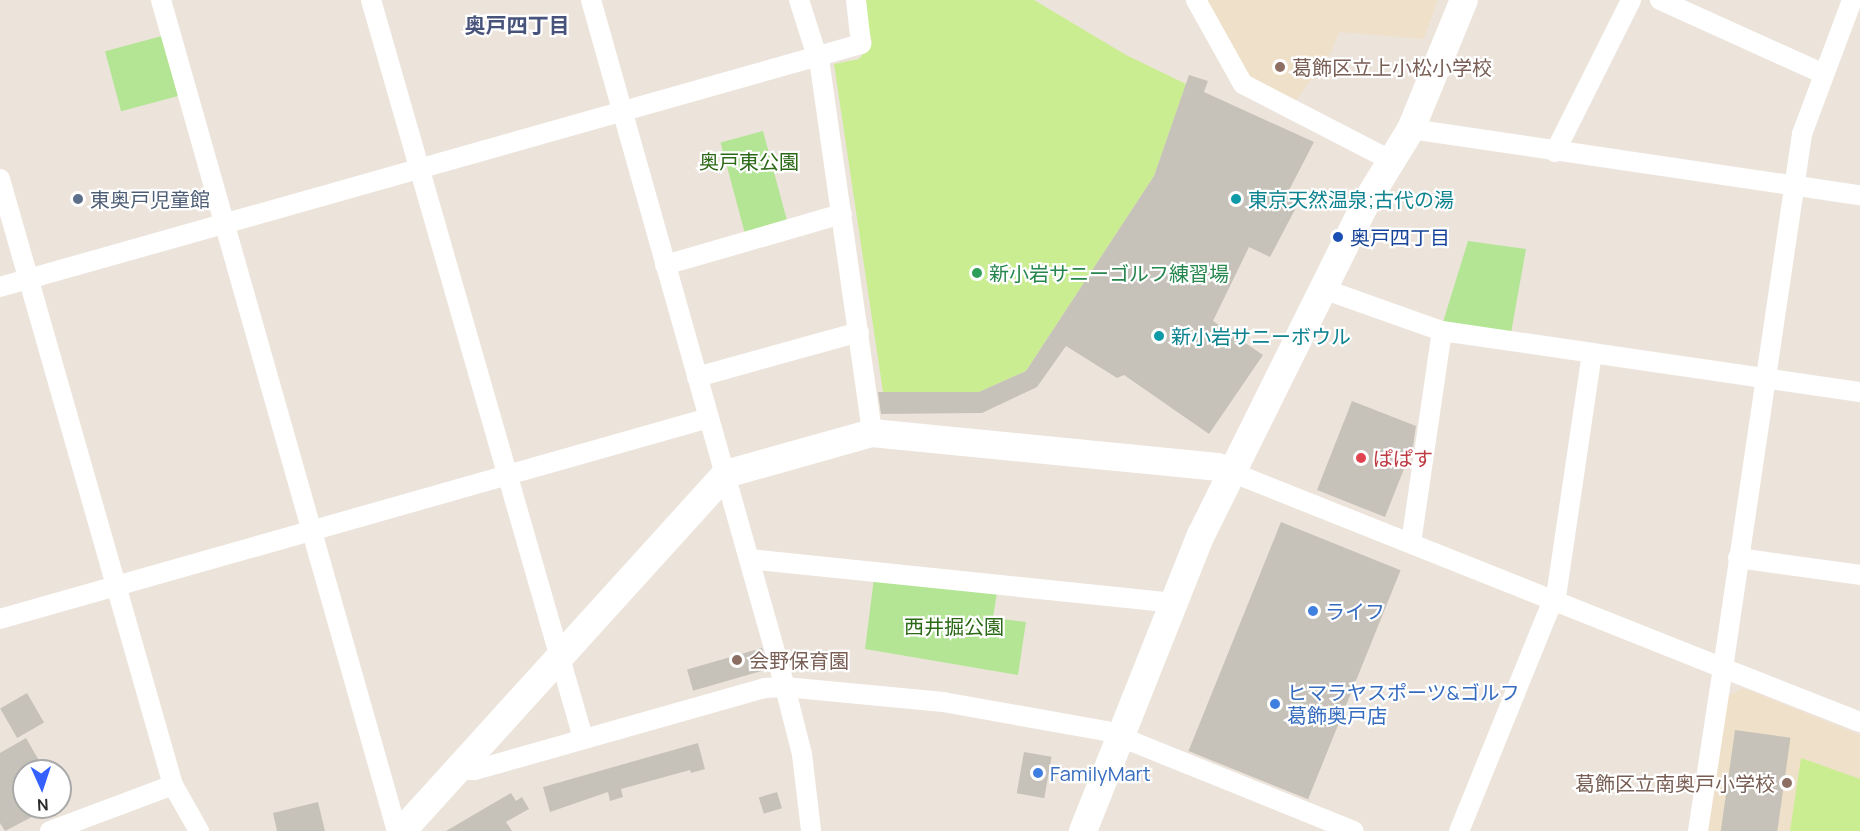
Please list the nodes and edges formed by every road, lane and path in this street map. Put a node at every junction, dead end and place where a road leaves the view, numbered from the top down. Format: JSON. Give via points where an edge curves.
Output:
{"nodes":[{"id":1,"x":161,"y":0,"type":"edge"},
{"id":2,"x":371,"y":0,"type":"edge"},
{"id":3,"x":591,"y":0,"type":"edge"},
{"id":4,"x":799,"y":0,"type":"edge"},
{"id":5,"x":856,"y":0,"type":"edge"},
{"id":6,"x":1196,"y":0,"type":"edge"},
{"id":7,"x":1464,"y":0,"type":"edge"},
{"id":8,"x":1631,"y":0,"type":"edge"},
{"id":9,"x":1660,"y":0,"type":"edge"},
{"id":10,"x":1851,"y":0,"type":"edge"},
{"id":11,"x":815,"y":55,"type":"junction"},
{"id":12,"x":1824,"y":74,"type":"junction"},
{"id":13,"x":623,"y":111,"type":"junction"},
{"id":14,"x":1411,"y":129,"type":"junction"},
{"id":15,"x":1555,"y":152,"type":"junction"},
{"id":16,"x":1392,"y":161,"type":"junction"},
{"id":17,"x":420,"y":169,"type":"junction"},
{"id":18,"x":0,"y":179,"type":"edge"},
{"id":19,"x":1794,"y":185,"type":"junction"},
{"id":20,"x":1860,"y":195,"type":"edge"},
{"id":21,"x":842,"y":214,"type":"junction"},
{"id":22,"x":225,"y":224,"type":"junction"},
{"id":23,"x":665,"y":265,"type":"junction"},
{"id":24,"x":29,"y":278,"type":"junction"},
{"id":25,"x":0,"y":287,"type":"edge"},
{"id":26,"x":1326,"y":290,"type":"junction"},
{"id":27,"x":1442,"y":331,"type":"junction"},
{"id":28,"x":859,"y":332,"type":"junction"},
{"id":29,"x":1592,"y":353,"type":"junction"},
{"id":30,"x":697,"y":377,"type":"junction"},
{"id":31,"x":1766,"y":378,"type":"junction"},
{"id":32,"x":1860,"y":392,"type":"edge"},
{"id":33,"x":709,"y":418,"type":"junction"},
{"id":34,"x":872,"y":433,"type":"junction"},
{"id":35,"x":1231,"y":472,"type":"junction"},
{"id":36,"x":726,"y":474,"type":"junction"},
{"id":37,"x":508,"y":475,"type":"junction"},
{"id":38,"x":311,"y":530,"type":"junction"},
{"id":39,"x":1411,"y":543,"type":"junction"},
{"id":40,"x":1738,"y":558,"type":"junction"},
{"id":41,"x":749,"y":559,"type":"junction"},
{"id":42,"x":1860,"y":575,"type":"edge"},
{"id":43,"x":116,"y":586,"type":"junction"},
{"id":44,"x":1554,"y":602,"type":"junction"},
{"id":45,"x":1174,"y":603,"type":"junction"},
{"id":46,"x":0,"y":619,"type":"edge"},
{"id":47,"x":560,"y":656,"type":"junction"},
{"id":48,"x":1723,"y":668,"type":"junction"},
{"id":49,"x":785,"y":687,"type":"junction"},
{"id":50,"x":1860,"y":722,"type":"edge"},
{"id":51,"x":1121,"y":736,"type":"junction"},
{"id":52,"x":583,"y":738,"type":"junction"},
{"id":53,"x":459,"y":770,"type":"junction"},
{"id":54,"x":173,"y":785,"type":"junction"},
{"id":55,"x":50,"y":831,"type":"edge"},
{"id":56,"x":199,"y":831,"type":"edge"},
{"id":57,"x":397,"y":831,"type":"edge"},
{"id":58,"x":402,"y":831,"type":"edge"},
{"id":59,"x":811,"y":831,"type":"edge"},
{"id":60,"x":1083,"y":831,"type":"edge"},
{"id":61,"x":1354,"y":831,"type":"edge"},
{"id":62,"x":1459,"y":831,"type":"edge"},
{"id":63,"x":1698,"y":831,"type":"edge"}],
"edges":[{"from":1,"to":22,"type":"street"},
{"from":2,"to":17,"type":"street"},
{"from":3,"to":13,"type":"street"},
{"from":4,"to":11,"type":"street"},
{"from":5,"to":11,"type":"street","via":[[861,44]]},
{"from":6,"to":16,"type":"street","via":[[1243,84]]},
{"from":7,"to":14,"type":"street"},
{"from":8,"to":15,"type":"street"},
{"from":9,"to":12,"type":"street"},
{"from":10,"to":12,"type":"street"},
{"from":11,"to":13,"type":"street"},
{"from":11,"to":21,"type":"street","via":[[820,66]]},
{"from":12,"to":19,"type":"street","via":[[1802,134]]},
{"from":13,"to":17,"type":"street"},
{"from":13,"to":23,"type":"street"},
{"from":14,"to":15,"type":"street"},
{"from":14,"to":16,"type":"street"},
{"from":15,"to":19,"type":"street"},
{"from":16,"to":26,"type":"street","via":[[1368,199]]},
{"from":17,"to":22,"type":"street"},
{"from":17,"to":37,"type":"street"},
{"from":18,"to":24,"type":"street"},
{"from":19,"to":20,"type":"street"},
{"from":19,"to":31,"type":"street"},
{"from":21,"to":23,"type":"street"},
{"from":21,"to":28,"type":"street"},
{"from":22,"to":24,"type":"street"},
{"from":22,"to":38,"type":"street"},
{"from":23,"to":30,"type":"street"},
{"from":24,"to":25,"type":"street"},
{"from":24,"to":43,"type":"street"},
{"from":26,"to":27,"type":"street"},
{"from":26,"to":35,"type":"street"},
{"from":27,"to":29,"type":"street"},
{"from":27,"to":39,"type":"street"},
{"from":28,"to":30,"type":"street"},
{"from":28,"to":34,"type":"street"},
{"from":29,"to":31,"type":"street"},
{"from":29,"to":44,"type":"street"},
{"from":30,"to":33,"type":"street"},
{"from":31,"to":32,"type":"street"},
{"from":31,"to":40,"type":"street"},
{"from":33,"to":36,"type":"street"},
{"from":33,"to":37,"type":"street"},
{"from":34,"to":35,"type":"street","via":[[1217,467]]},
{"from":34,"to":36,"type":"street"},
{"from":35,"to":39,"type":"street"},
{"from":35,"to":45,"type":"street"},
{"from":36,"to":41,"type":"street"},
{"from":36,"to":47,"type":"street"},
{"from":37,"to":38,"type":"street"},
{"from":37,"to":47,"type":"street"},
{"from":38,"to":43,"type":"street"},
{"from":38,"to":57,"type":"street"},
{"from":39,"to":44,"type":"street"},
{"from":40,"to":42,"type":"street"},
{"from":40,"to":48,"type":"street"},
{"from":41,"to":45,"type":"street"},
{"from":41,"to":49,"type":"street"},
{"from":43,"to":46,"type":"street"},
{"from":43,"to":54,"type":"street"},
{"from":44,"to":48,"type":"street"},
{"from":44,"to":62,"type":"street"},
{"from":45,"to":51,"type":"street"},
{"from":47,"to":52,"type":"street"},
{"from":47,"to":53,"type":"street"},
{"from":48,"to":50,"type":"street"},
{"from":48,"to":63,"type":"street"},
{"from":49,"to":51,"type":"street","via":[[943,702]]},
{"from":49,"to":52,"type":"street","via":[[764,688]]},
{"from":49,"to":59,"type":"street","via":[[802,754]]},
{"from":51,"to":60,"type":"street"},
{"from":51,"to":61,"type":"street"},
{"from":52,"to":53,"type":"street","via":[[475,770]]},
{"from":53,"to":58,"type":"street"},
{"from":54,"to":55,"type":"street"},
{"from":54,"to":56,"type":"street"}]}
